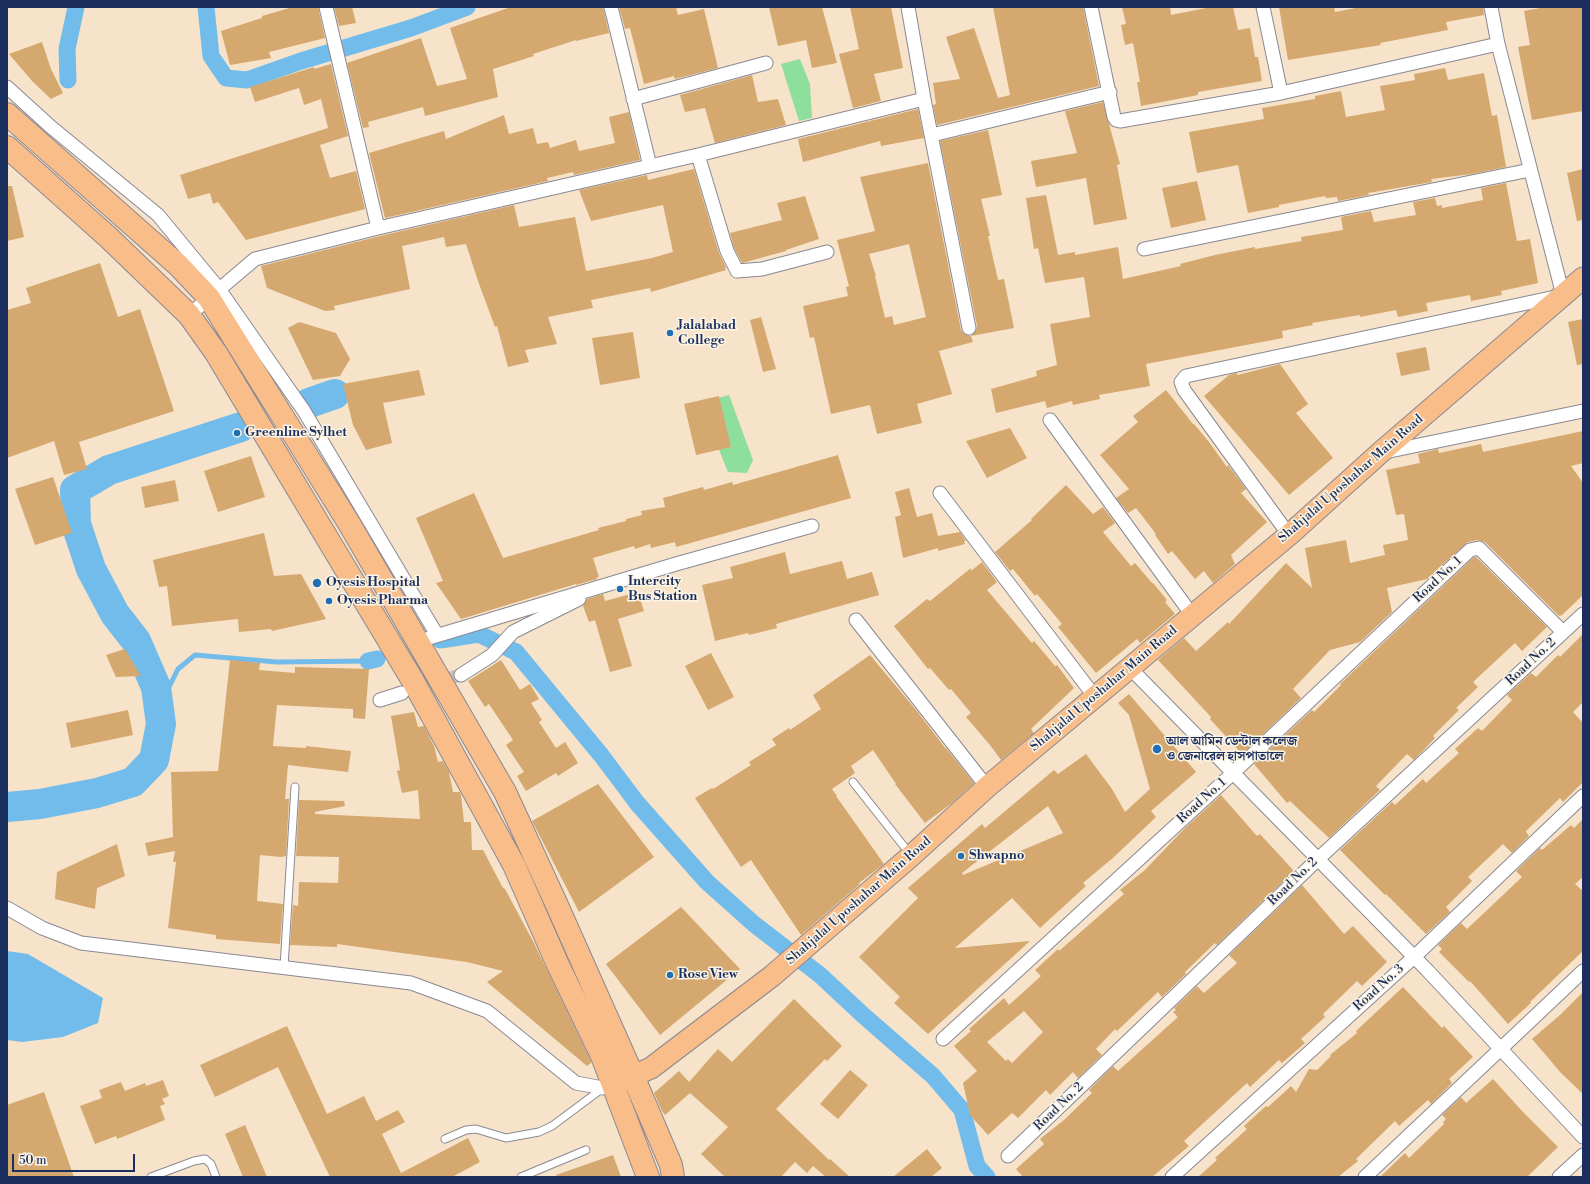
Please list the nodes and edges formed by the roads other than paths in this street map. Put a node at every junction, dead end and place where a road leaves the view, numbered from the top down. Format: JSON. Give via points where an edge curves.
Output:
{"nodes":[{"id":1,"x":326,"y":7,"type":"edge"},
{"id":2,"x":611,"y":7,"type":"edge"},
{"id":3,"x":908,"y":7,"type":"edge"},
{"id":4,"x":1091,"y":7,"type":"edge"},
{"id":5,"x":1263,"y":7,"type":"edge"},
{"id":6,"x":1491,"y":7,"type":"edge"},
{"id":7,"x":1498,"y":44,"type":"junction"},
{"id":8,"x":766,"y":63,"type":"dead end"},
{"id":9,"x":7,"y":87,"type":"edge"},
{"id":10,"x":1110,"y":92,"type":"junction"},
{"id":11,"x":1281,"y":93,"type":"junction"},
{"id":12,"x":633,"y":99,"type":"junction"},
{"id":13,"x":924,"y":99,"type":"junction"},
{"id":14,"x":7,"y":114,"type":"edge"},
{"id":15,"x":932,"y":135,"type":"junction"},
{"id":16,"x":7,"y":147,"type":"edge"},
{"id":17,"x":698,"y":155,"type":"junction"},
{"id":18,"x":650,"y":166,"type":"junction"},
{"id":19,"x":1530,"y":170,"type":"junction"},
{"id":20,"x":378,"y":228,"type":"junction"},
{"id":21,"x":1144,"y":249,"type":"dead end"},
{"id":22,"x":827,"y":252,"type":"dead end"},
{"id":23,"x":1583,"y":278,"type":"edge"},
{"id":24,"x":1583,"y":291,"type":"edge"},
{"id":25,"x":214,"y":294,"type":"junction"},
{"id":26,"x":1563,"y":295,"type":"junction"},
{"id":27,"x":189,"y":315,"type":"junction"},
{"id":28,"x":969,"y":328,"type":"dead end"},
{"id":29,"x":1583,"y":411,"type":"edge"},
{"id":30,"x":1050,"y":420,"type":"dead end"},
{"id":31,"x":1381,"y":452,"type":"junction"},
{"id":32,"x":940,"y":493,"type":"dead end"},
{"id":33,"x":812,"y":526,"type":"dead end"},
{"id":34,"x":1289,"y":535,"type":"junction"},
{"id":35,"x":676,"y":564,"type":"junction"},
{"id":36,"x":1583,"y":614,"type":"edge"},
{"id":37,"x":1192,"y":615,"type":"junction"},
{"id":38,"x":856,"y":620,"type":"dead end"},
{"id":39,"x":1562,"y":632,"type":"junction"},
{"id":40,"x":427,"y":638,"type":"junction"},
{"id":41,"x":1130,"y":668,"type":"junction"},
{"id":42,"x":461,"y":675,"type":"tunnel mouth"},
{"id":43,"x":402,"y":693,"type":"tunnel mouth"},
{"id":44,"x":1095,"y":697,"type":"junction"},
{"id":45,"x":380,"y":700,"type":"dead end"},
{"id":46,"x":1233,"y":773,"type":"junction"},
{"id":47,"x":853,"y":782,"type":"dead end"},
{"id":48,"x":295,"y":787,"type":"dead end"},
{"id":49,"x":987,"y":787,"type":"junction"},
{"id":50,"x":1583,"y":796,"type":"edge"},
{"id":51,"x":911,"y":856,"type":"junction"},
{"id":52,"x":1318,"y":859,"type":"junction"},
{"id":53,"x":7,"y":908,"type":"edge"},
{"id":54,"x":1414,"y":957,"type":"junction"},
{"id":55,"x":284,"y":967,"type":"junction"},
{"id":56,"x":1583,"y":971,"type":"edge"},
{"id":57,"x":943,"y":1039,"type":"dead end"},
{"id":58,"x":1500,"y":1049,"type":"junction"},
{"id":59,"x":617,"y":1083,"type":"junction"},
{"id":60,"x":1583,"y":1137,"type":"edge"},
{"id":61,"x":445,"y":1139,"type":"dead end"},
{"id":62,"x":586,"y":1150,"type":"dead end"},
{"id":63,"x":1583,"y":1155,"type":"edge"},
{"id":64,"x":1008,"y":1156,"type":"dead end"},
{"id":65,"x":151,"y":1177,"type":"edge"},
{"id":66,"x":216,"y":1177,"type":"edge"},
{"id":67,"x":520,"y":1177,"type":"edge"},
{"id":68,"x":648,"y":1177,"type":"edge"},
{"id":69,"x":673,"y":1177,"type":"edge"},
{"id":70,"x":1172,"y":1177,"type":"edge"},
{"id":71,"x":1365,"y":1177,"type":"edge"},
{"id":72,"x":1559,"y":1177,"type":"edge"}],
"edges":[{"from":1,"to":20,"type":"street"},
{"from":2,"to":12,"type":"street"},
{"from":3,"to":13,"type":"street"},
{"from":4,"to":10,"type":"street"},
{"from":5,"to":11,"type":"street"},
{"from":6,"to":7,"type":"street"},
{"from":7,"to":11,"type":"street"},
{"from":7,"to":19,"type":"street"},
{"from":8,"to":12,"type":"street"},
{"from":9,"to":25,"type":"street","via":[[50,127],[158,215]]},
{"from":10,"to":11,"type":"street","via":[[1114,117],[1120,121]]},
{"from":10,"to":15,"type":"street"},
{"from":12,"to":18,"type":"street"},
{"from":13,"to":15,"type":"street"},
{"from":13,"to":17,"type":"street"},
{"from":14,"to":25,"type":"highway"},
{"from":15,"to":28,"type":"street"},
{"from":16,"to":27,"type":"highway","via":[[108,237]]},
{"from":17,"to":18,"type":"street"},
{"from":17,"to":22,"type":"street","via":[[727,252],[737,271],[762,269]]},
{"from":18,"to":20,"type":"street"},
{"from":19,"to":21,"type":"street"},
{"from":19,"to":26,"type":"street"},
{"from":20,"to":25,"type":"street","via":[[255,259]]},
{"from":23,"to":26,"type":"main road","name":"Shahjalal Uposhahar Main Road"},
{"from":24,"to":26,"type":"street"},
{"from":25,"to":27,"type":"street"},
{"from":25,"to":40,"type":"highway","via":[[350,525]]},
{"from":26,"to":31,"type":"main road","name":"Shahjalal Uposhahar Main Road"},
{"from":26,"to":34,"type":"street","via":[[1186,376],[1181,382],[1184,390]]},
{"from":27,"to":59,"type":"highway","via":[[216,353],[382,627],[474,790],[514,865],[558,965]]},
{"from":29,"to":31,"type":"street"},
{"from":30,"to":37,"type":"street"},
{"from":31,"to":34,"type":"main road","name":"Shahjalal Uposhahar Main Road"},
{"from":32,"to":44,"type":"street"},
{"from":33,"to":35,"type":"street"},
{"from":34,"to":37,"type":"main road","name":"Shahjalal Uposhahar Main Road"},
{"from":35,"to":40,"type":"street"},
{"from":35,"to":42,"type":"street","via":[[660,576],[588,595],[513,632],[492,655]]},
{"from":36,"to":39,"type":"street","name":"Road No. 2"},
{"from":37,"to":41,"type":"main road","name":"Shahjalal Uposhahar Main Road"},
{"from":38,"to":49,"type":"street"},
{"from":39,"to":46,"type":"street","name":"Road No. 1","via":[[1479,548],[1470,550]]},
{"from":39,"to":52,"type":"street","name":"Road No. 2"},
{"from":40,"to":59,"type":"highway","via":[[505,792],[556,903]]},
{"from":41,"to":44,"type":"main road","name":"Shahjalal Uposhahar Main Road"},
{"from":41,"to":46,"type":"street"},
{"from":43,"to":45,"type":"street"},
{"from":44,"to":49,"type":"main road","name":"Shahjalal Uposhahar Main Road"},
{"from":46,"to":52,"type":"street"},
{"from":46,"to":57,"type":"street","name":"Road No. 1"},
{"from":47,"to":51,"type":"lane"},
{"from":48,"to":55,"type":"lane"},
{"from":49,"to":51,"type":"main road","name":"Shahjalal Uposhahar Main Road"},
{"from":50,"to":54,"type":"street","name":"Road No. 3"},
{"from":51,"to":59,"type":"main road","name":"Shahjalal Uposhahar Main Road","via":[[772,976],[651,1068]]},
{"from":52,"to":54,"type":"street"},
{"from":52,"to":64,"type":"street","name":"Road No. 2"},
{"from":53,"to":55,"type":"street","via":[[42,928],[82,943]]},
{"from":54,"to":58,"type":"street"},
{"from":54,"to":70,"type":"street","name":"Road No. 3"},
{"from":55,"to":59,"type":"street","via":[[411,983],[486,1011],[576,1083]]},
{"from":56,"to":58,"type":"street"},
{"from":58,"to":60,"type":"street"},
{"from":58,"to":71,"type":"street"},
{"from":59,"to":61,"type":"lane","via":[[552,1126],[538,1132],[506,1138],[476,1129],[466,1130]]},
{"from":59,"to":68,"type":"highway"},
{"from":59,"to":69,"type":"highway","via":[[671,1165]]},
{"from":62,"to":67,"type":"lane"},
{"from":63,"to":72,"type":"street"},
{"from":65,"to":66,"type":"lane","via":[[205,1159],[211,1164]]}]}
